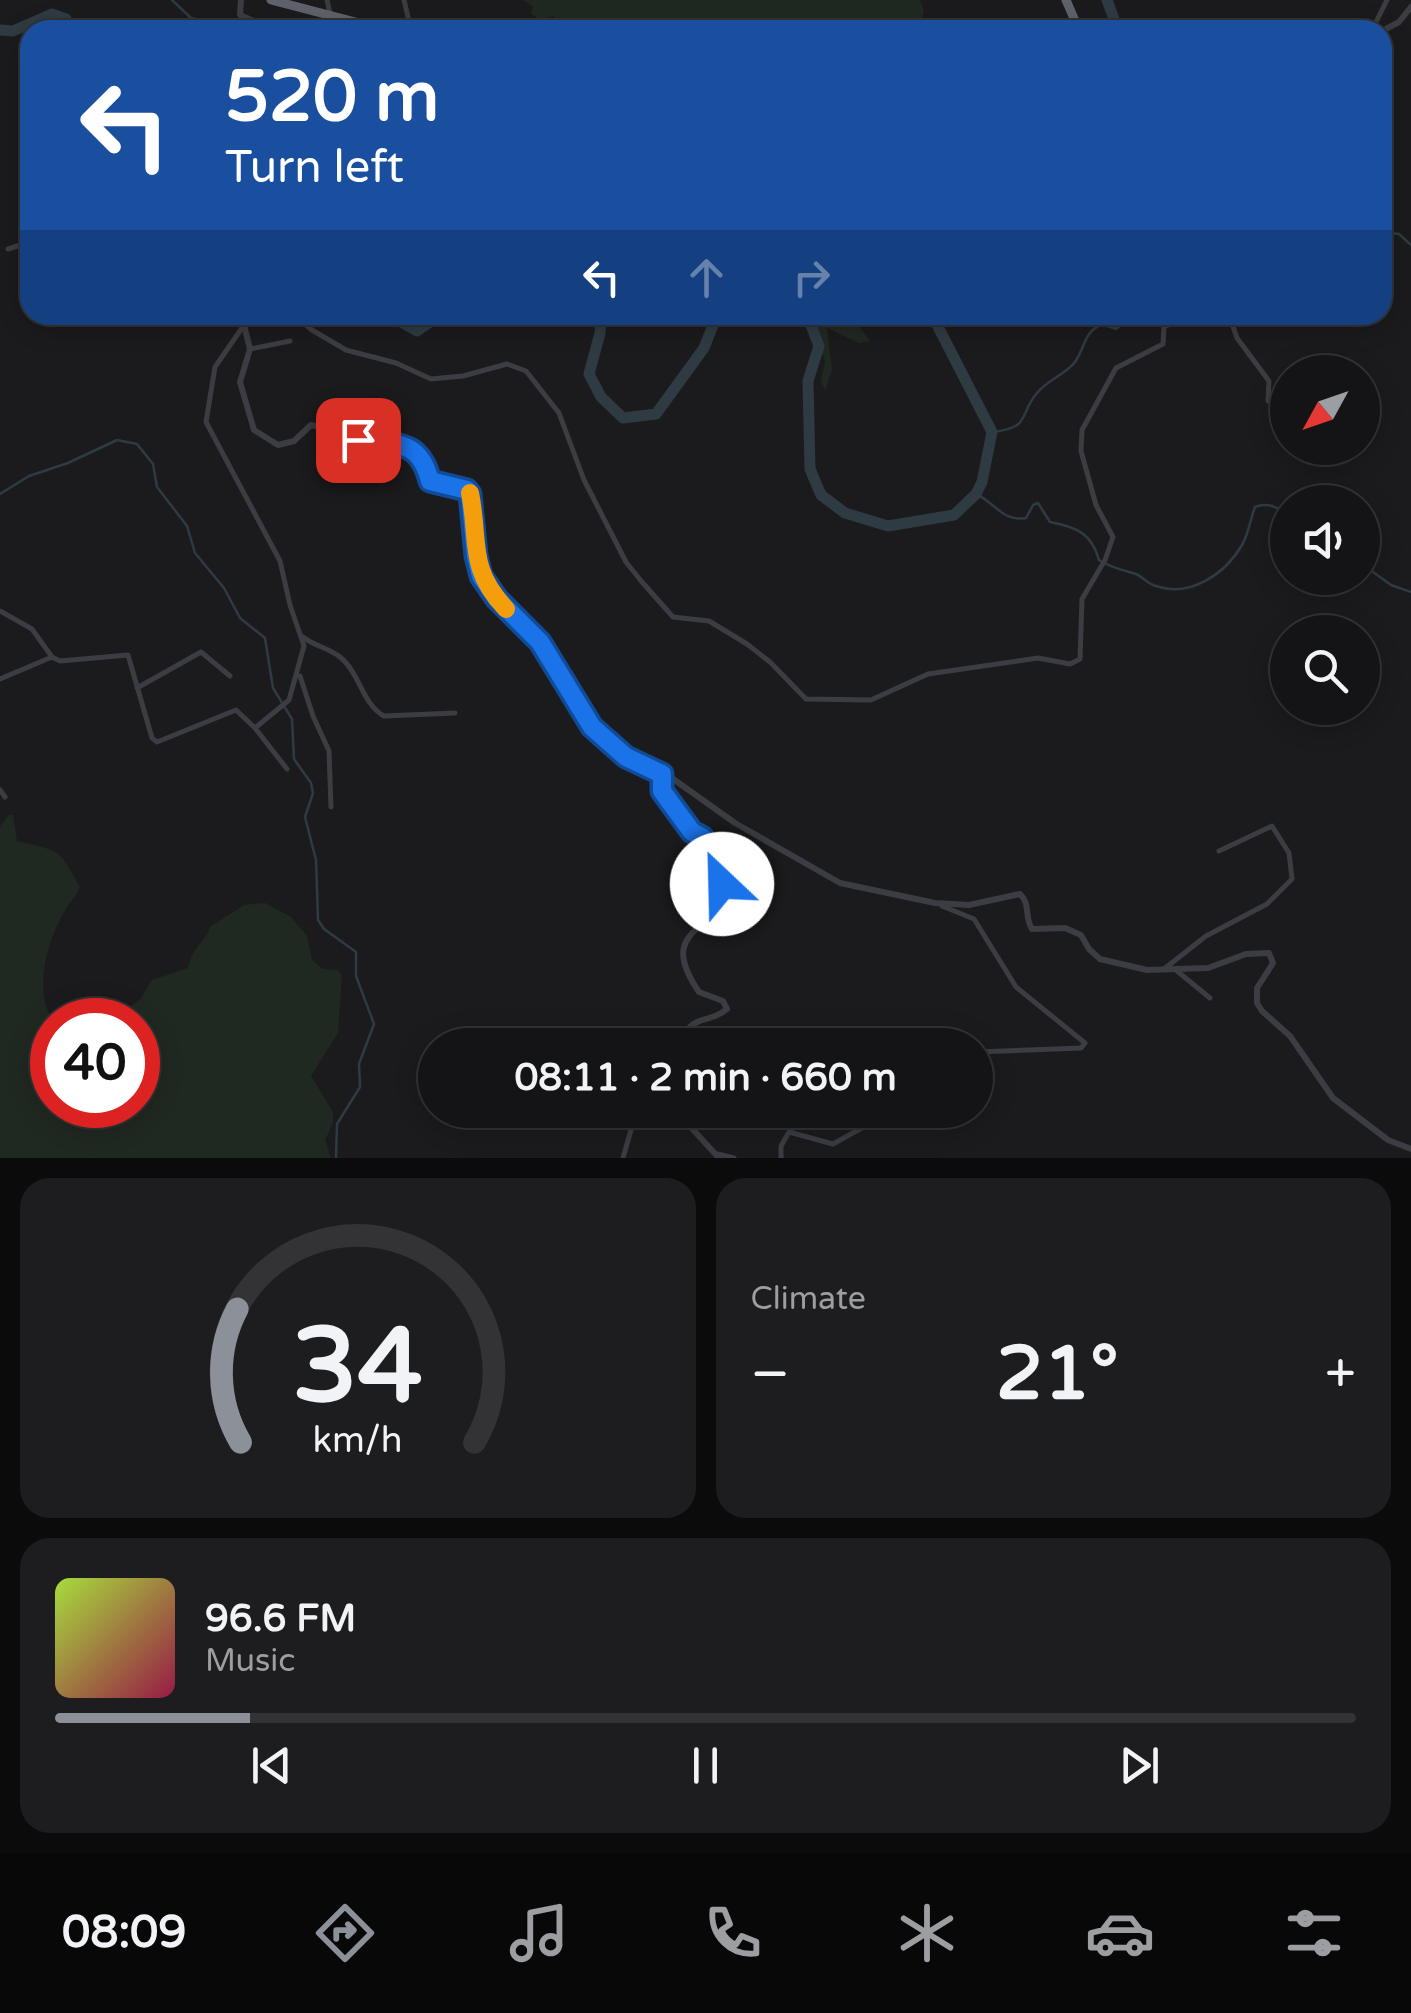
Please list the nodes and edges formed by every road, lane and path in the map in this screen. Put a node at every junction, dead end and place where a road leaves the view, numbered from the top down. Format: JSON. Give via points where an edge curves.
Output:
{"nodes":[{"id":1,"x":240,"y":0,"type":"edge"},
{"id":2,"x":271,"y":0,"type":"edge"},
{"id":3,"x":327,"y":0,"type":"edge"},
{"id":4,"x":1411,"y":7,"type":"edge"},
{"id":5,"x":330,"y":13,"type":"junction"},
{"id":6,"x":251,"y":20,"type":"edge"},
{"id":7,"x":353,"y":20,"type":"edge"},
{"id":8,"x":1392,"y":26,"type":"edge"},
{"id":9,"x":20,"y":245,"type":"edge"},
{"id":10,"x":8,"y":249,"type":"dead end"},
{"id":11,"x":244,"y":325,"type":"joint"},
{"id":12,"x":306,"y":325,"type":"edge"},
{"id":13,"x":1168,"y":325,"type":"edge"},
{"id":14,"x":1233,"y":325,"type":"edge"},
{"id":15,"x":290,"y":341,"type":"dead end"},
{"id":16,"x":250,"y":350,"type":"junction"},
{"id":17,"x":1270,"y":401,"type":"edge"},
{"id":18,"x":0,"y":611,"type":"edge"},
{"id":19,"x":301,"y":635,"type":"junction"},
{"id":20,"x":52,"y":657,"type":"junction"},
{"id":21,"x":299,"y":673,"type":"junction"},
{"id":22,"x":230,"y":676,"type":"dead end"},
{"id":23,"x":0,"y":679,"type":"edge"},
{"id":24,"x":137,"y":688,"type":"junction"},
{"id":25,"x":455,"y":713,"type":"dead end"},
{"id":26,"x":255,"y":728,"type":"junction"},
{"id":27,"x":288,"y":769,"type":"dead end"},
{"id":28,"x":662,"y":774,"type":"junction"},
{"id":29,"x":0,"y":790,"type":"edge"},
{"id":30,"x":5,"y":797,"type":"dead end"},
{"id":31,"x":331,"y":807,"type":"dead end"},
{"id":32,"x":1219,"y":850,"type":"dead end"},
{"id":33,"x":935,"y":903,"type":"junction"},
{"id":34,"x":1162,"y":971,"type":"junction"},
{"id":35,"x":1177,"y":971,"type":"junction"},
{"id":36,"x":1210,"y":998,"type":"dead end"},
{"id":37,"x":688,"y":1028,"type":"edge"},
{"id":38,"x":993,"y":1051,"type":"edge"},
{"id":39,"x":630,"y":1128,"type":"edge"},
{"id":40,"x":691,"y":1128,"type":"edge"},
{"id":41,"x":862,"y":1128,"type":"edge"},
{"id":42,"x":1411,"y":1149,"type":"edge"},
{"id":43,"x":716,"y":1156,"type":"edge"},
{"id":44,"x":623,"y":1158,"type":"edge"},
{"id":45,"x":734,"y":1158,"type":"edge"},
{"id":46,"x":781,"y":1158,"type":"edge"}],
"edges":[{"from":1,"to":6,"type":"street","via":[[240,15]]},
{"from":2,"to":5,"type":"highway"},
{"from":3,"to":5,"type":"street"},
{"from":4,"to":8,"type":"street"},
{"from":5,"to":7,"type":"highway"},
{"from":9,"to":10,"type":"street"},
{"from":11,"to":16,"type":"street"},
{"from":11,"to":19,"type":"street","via":[[215,367],[206,422],[270,538]]},
{"from":12,"to":13,"type":"street","via":[[346,350],[431,378],[507,364],[526,371],[559,413],[584,480],[642,582],[673,616],[710,621],[747,644],[809,700],[871,700],[928,674],[1038,658],[1075,663],[1082,657],[1082,599],[1113,543],[1080,451],[1082,430],[1113,371],[1163,344]]},
{"from":14,"to":17,"type":"street","via":[[1268,380]]},
{"from":15,"to":16,"type":"street"},
{"from":16,"to":28,"type":"street","via":[[240,382],[252,425],[266,440],[287,444],[318,425],[358,440],[409,446],[426,463],[430,481],[467,490],[481,576],[540,642],[592,727],[626,757]]},
{"from":18,"to":20,"type":"street","via":[[32,629]]},
{"from":19,"to":21,"type":"street"},
{"from":19,"to":25,"type":"street","via":[[338,654],[379,714]]},
{"from":20,"to":23,"type":"street"},
{"from":20,"to":24,"type":"street","via":[[64,662],[128,654]]},
{"from":21,"to":26,"type":"street","via":[[287,702]]},
{"from":21,"to":31,"type":"street","via":[[330,751]]},
{"from":22,"to":24,"type":"street","via":[[201,652]]},
{"from":24,"to":26,"type":"street","via":[[156,742],[236,710]]},
{"from":26,"to":27,"type":"street"},
{"from":28,"to":33,"type":"street","via":[[840,883]]},
{"from":28,"to":37,"type":"street","via":[[662,791],[702,837],[722,882],[717,907],[682,944],[681,955],[700,992],[726,1008]]},
{"from":29,"to":30,"type":"street"},
{"from":32,"to":34,"type":"street","via":[[1272,826],[1289,853],[1292,879],[1267,904],[1206,936]]},
{"from":33,"to":34,"type":"street","via":[[980,904],[1020,894],[1032,929],[1064,928],[1080,934],[1100,959]]},
{"from":33,"to":38,"type":"street","via":[[974,919],[1016,987],[1086,1042],[1081,1048]]},
{"from":34,"to":35,"type":"street"},
{"from":35,"to":36,"type":"street"},
{"from":35,"to":42,"type":"street","via":[[1270,953],[1273,963],[1257,988],[1260,1008],[1290,1036],[1333,1098],[1388,1140]]},
{"from":39,"to":44,"type":"street"},
{"from":40,"to":43,"type":"street"},
{"from":41,"to":46,"type":"street","via":[[833,1144],[788,1132]]},
{"from":43,"to":45,"type":"street"}]}
